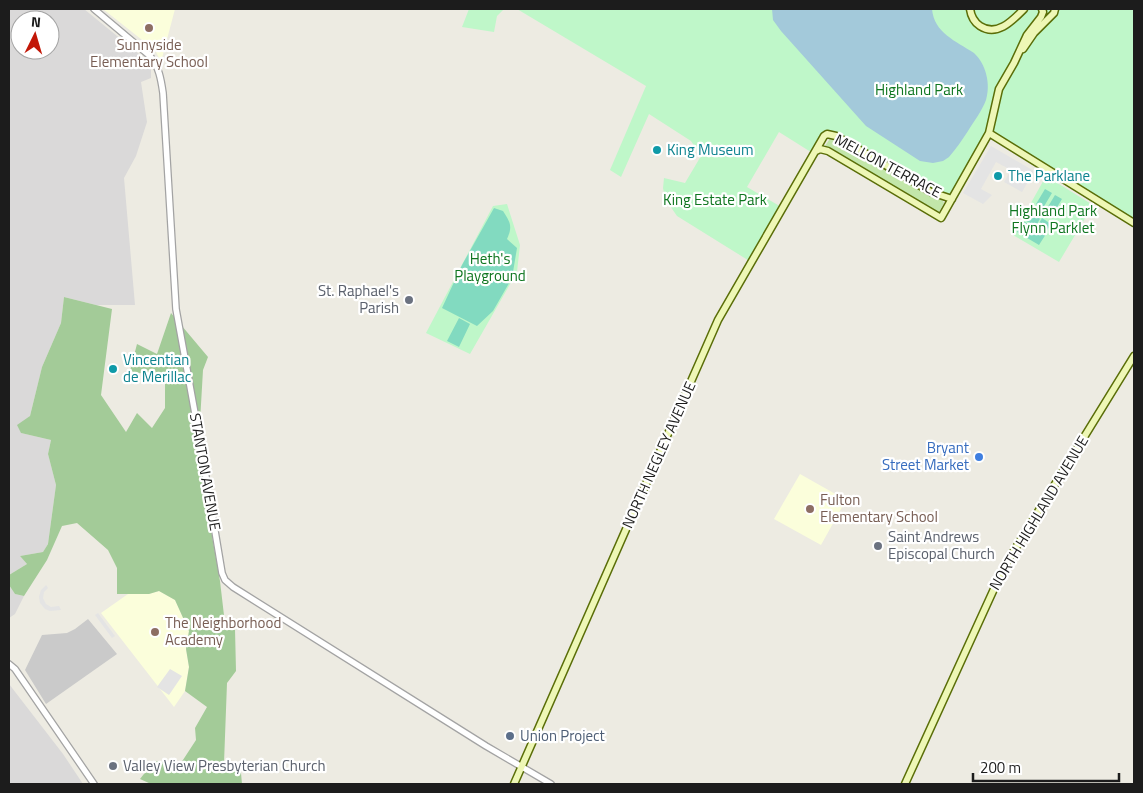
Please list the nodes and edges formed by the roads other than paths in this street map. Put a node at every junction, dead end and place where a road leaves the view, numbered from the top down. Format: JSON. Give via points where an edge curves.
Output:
{"nodes":[{"id":1,"x":94,"y":9,"type":"edge"},
{"id":2,"x":970,"y":9,"type":"edge"},
{"id":3,"x":1024,"y":9,"type":"edge"},
{"id":4,"x":1042,"y":9,"type":"edge"},
{"id":5,"x":1055,"y":9,"type":"edge"},
{"id":6,"x":1014,"y":63,"type":"junction"},
{"id":7,"x":989,"y":133,"type":"junction"},
{"id":8,"x":824,"y":136,"type":"joint"},
{"id":9,"x":816,"y":152,"type":"junction"},
{"id":10,"x":952,"y":199,"type":"junction"},
{"id":11,"x":1134,"y":223,"type":"edge"},
{"id":12,"x":1134,"y":356,"type":"edge"},
{"id":13,"x":9,"y":664,"type":"edge"},
{"id":14,"x":522,"y":767,"type":"junction"},
{"id":15,"x":94,"y":784,"type":"edge"},
{"id":16,"x":514,"y":784,"type":"edge"},
{"id":17,"x":551,"y":784,"type":"edge"},
{"id":18,"x":905,"y":784,"type":"edge"}],
"edges":[{"from":1,"to":14,"type":"street","name":"STANTON AVENUE","via":[[150,56],[160,75],[176,309],[225,580]]},
{"from":2,"to":3,"type":"main road","via":[[977,24],[992,30],[1005,26]]},
{"from":4,"to":6,"type":"main road","via":[[1041,17],[1027,35]]},
{"from":5,"to":6,"type":"main road"},
{"from":6,"to":7,"type":"main road","via":[[997,93]]},
{"from":7,"to":10,"type":"main road"},
{"from":7,"to":11,"type":"main road"},
{"from":8,"to":9,"type":"main road","name":"NORTH NEGLEY AVENUE"},
{"from":8,"to":10,"type":"main road","name":"MELLON TERRACE","via":[[836,136],[931,192]]},
{"from":9,"to":10,"type":"main road","name":"MELLON TERRACE","via":[[828,151],[941,218]]},
{"from":9,"to":14,"type":"main road","name":"NORTH NEGLEY AVENUE","via":[[718,320]]},
{"from":12,"to":18,"type":"main road","name":"NORTH HIGHLAND AVENUE","via":[[1004,567]]},
{"from":13,"to":15,"type":"street"},
{"from":14,"to":16,"type":"main road","name":"NORTH NEGLEY AVENUE"},
{"from":14,"to":17,"type":"street","name":"STANTON AVENUE"}]}
